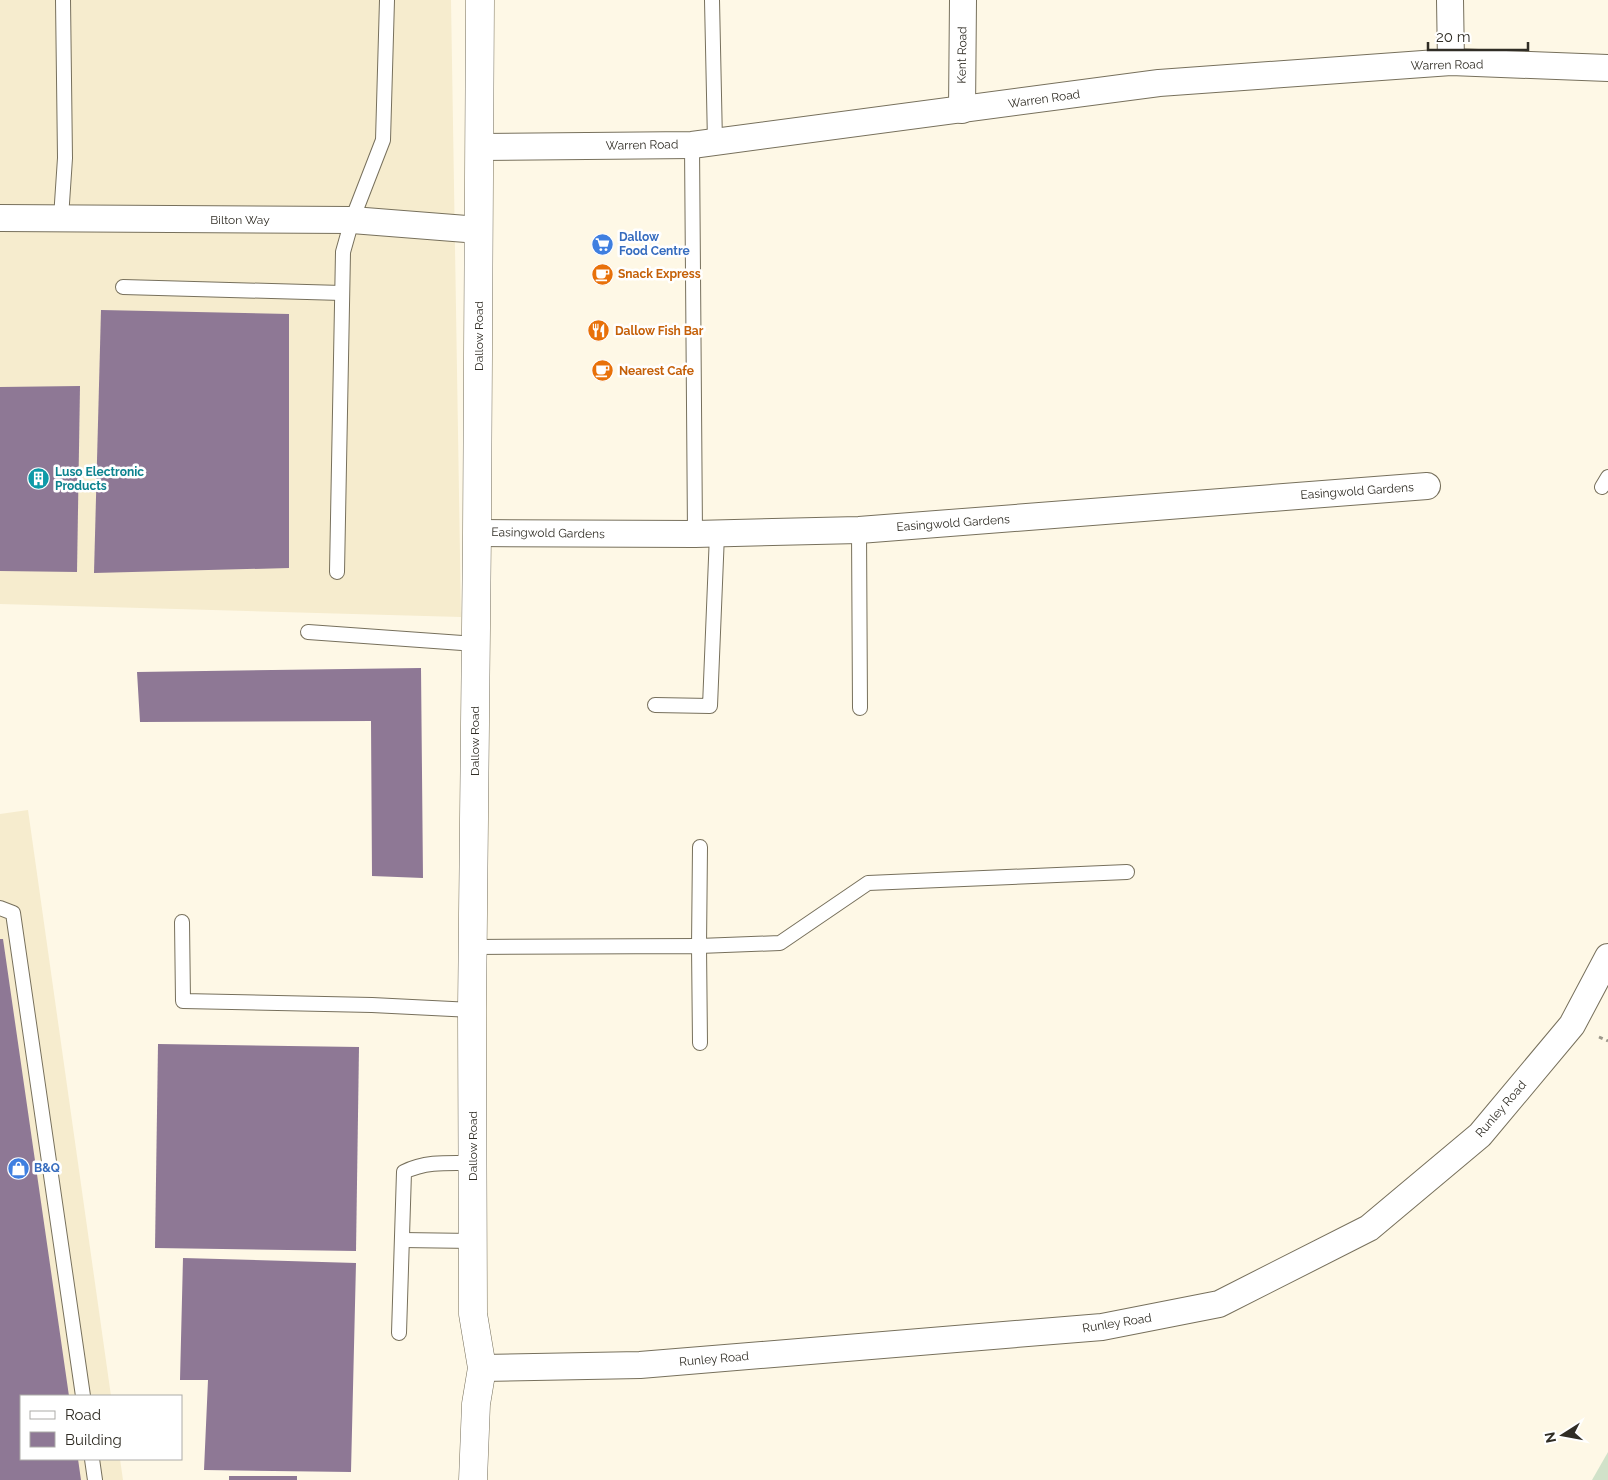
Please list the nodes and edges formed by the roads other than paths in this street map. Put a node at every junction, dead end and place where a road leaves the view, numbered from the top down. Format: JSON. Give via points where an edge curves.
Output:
{"nodes":[{"id":1,"x":63,"y":0,"type":"edge"},
{"id":2,"x":387,"y":0,"type":"edge"},
{"id":3,"x":480,"y":0,"type":"edge"},
{"id":4,"x":712,"y":0,"type":"edge"},
{"id":5,"x":963,"y":0,"type":"edge"},
{"id":6,"x":1450,"y":0,"type":"edge"},
{"id":7,"x":1451,"y":62,"type":"junction"},
{"id":8,"x":1608,"y":68,"type":"edge"},
{"id":9,"x":962,"y":110,"type":"junction"},
{"id":10,"x":704,"y":143,"type":"junction"},
{"id":11,"x":480,"y":147,"type":"junction"},
{"id":12,"x":0,"y":218,"type":"edge"},
{"id":13,"x":61,"y":218,"type":"junction"},
{"id":14,"x":352,"y":220,"type":"junction"},
{"id":15,"x":479,"y":230,"type":"junction"},
{"id":16,"x":123,"y":287,"type":"dead end"},
{"id":17,"x":342,"y":293,"type":"junction"},
{"id":18,"x":1428,"y":486,"type":"dead end"},
{"id":19,"x":859,"y":530,"type":"junction"},
{"id":20,"x":478,"y":533,"type":"junction"},
{"id":21,"x":706,"y":534,"type":"junction"},
{"id":22,"x":337,"y":572,"type":"dead end"},
{"id":23,"x":308,"y":632,"type":"dead end"},
{"id":24,"x":476,"y":644,"type":"junction"},
{"id":25,"x":655,"y":705,"type":"dead end"},
{"id":26,"x":860,"y":708,"type":"dead end"},
{"id":27,"x":700,"y":847,"type":"dead end"},
{"id":28,"x":1127,"y":872,"type":"dead end"},
{"id":29,"x":0,"y":908,"type":"edge"},
{"id":30,"x":182,"y":922,"type":"dead end"},
{"id":31,"x":699,"y":946,"type":"junction"},
{"id":32,"x":473,"y":947,"type":"junction"},
{"id":33,"x":1608,"y":957,"type":"edge"},
{"id":34,"x":472,"y":1010,"type":"junction"},
{"id":35,"x":700,"y":1043,"type":"dead end"},
{"id":36,"x":473,"y":1163,"type":"junction"},
{"id":37,"x":402,"y":1240,"type":"junction"},
{"id":38,"x":473,"y":1241,"type":"junction"},
{"id":39,"x":399,"y":1333,"type":"dead end"},
{"id":40,"x":482,"y":1368,"type":"junction"},
{"id":41,"x":83,"y":1395,"type":"edge"},
{"id":42,"x":92,"y":1460,"type":"edge"},
{"id":43,"x":95,"y":1480,"type":"edge"},
{"id":44,"x":472,"y":1480,"type":"edge"}],
"edges":[{"from":1,"to":13,"type":"lane","via":[[65,158]]},
{"from":2,"to":14,"type":"lane","via":[[382,140]]},
{"from":3,"to":11,"type":"street","name":"Dallow Road"},
{"from":4,"to":10,"type":"lane"},
{"from":5,"to":9,"type":"street","name":"Kent Road"},
{"from":6,"to":7,"type":"street"},
{"from":7,"to":8,"type":"street","name":"Warren Road"},
{"from":7,"to":9,"type":"street","name":"Warren Road","via":[[1159,83]]},
{"from":9,"to":10,"type":"street","name":"Warren Road"},
{"from":10,"to":11,"type":"street","name":"Warren Road"},
{"from":10,"to":21,"type":"lane"},
{"from":11,"to":15,"type":"street","name":"Dallow Road"},
{"from":12,"to":13,"type":"street","name":"Bilton Way"},
{"from":13,"to":14,"type":"street","name":"Bilton Way"},
{"from":14,"to":15,"type":"street","name":"Bilton Way"},
{"from":14,"to":17,"type":"lane","via":[[343,252]]},
{"from":15,"to":20,"type":"street","name":"Dallow Road"},
{"from":16,"to":17,"type":"lane"},
{"from":17,"to":22,"type":"lane"},
{"from":18,"to":19,"type":"street","name":"Easingwold Gardens"},
{"from":19,"to":21,"type":"street","name":"Easingwold Gardens"},
{"from":19,"to":26,"type":"lane"},
{"from":20,"to":21,"type":"street","name":"Easingwold Gardens"},
{"from":20,"to":24,"type":"street","name":"Dallow Road"},
{"from":21,"to":25,"type":"lane","via":[[710,706]]},
{"from":23,"to":24,"type":"lane"},
{"from":24,"to":32,"type":"street","name":"Dallow Road"},
{"from":27,"to":31,"type":"lane"},
{"from":28,"to":31,"type":"lane","via":[[868,883],[780,943]]},
{"from":29,"to":41,"type":"lane","via":[[13,913]]},
{"from":30,"to":34,"type":"lane","via":[[182,1001]]},
{"from":31,"to":32,"type":"lane"},
{"from":31,"to":35,"type":"lane"},
{"from":32,"to":34,"type":"street","name":"Dallow Road"},
{"from":33,"to":40,"type":"street","name":"Runley Road","via":[[1572,1025],[1480,1134],[1369,1228],[1219,1304],[1093,1328],[640,1365]]},
{"from":34,"to":36,"type":"street","name":"Dallow Road"},
{"from":36,"to":37,"type":"lane","via":[[432,1163],[417,1165],[404,1172]]},
{"from":36,"to":38,"type":"street","name":"Dallow Road"},
{"from":37,"to":38,"type":"lane"},
{"from":37,"to":39,"type":"lane"},
{"from":38,"to":40,"type":"street","name":"Dallow Road","via":[[473,1314]]},
{"from":40,"to":44,"type":"street","name":"Dallow Road","via":[[476,1404]]},
{"from":42,"to":43,"type":"lane"}]}
